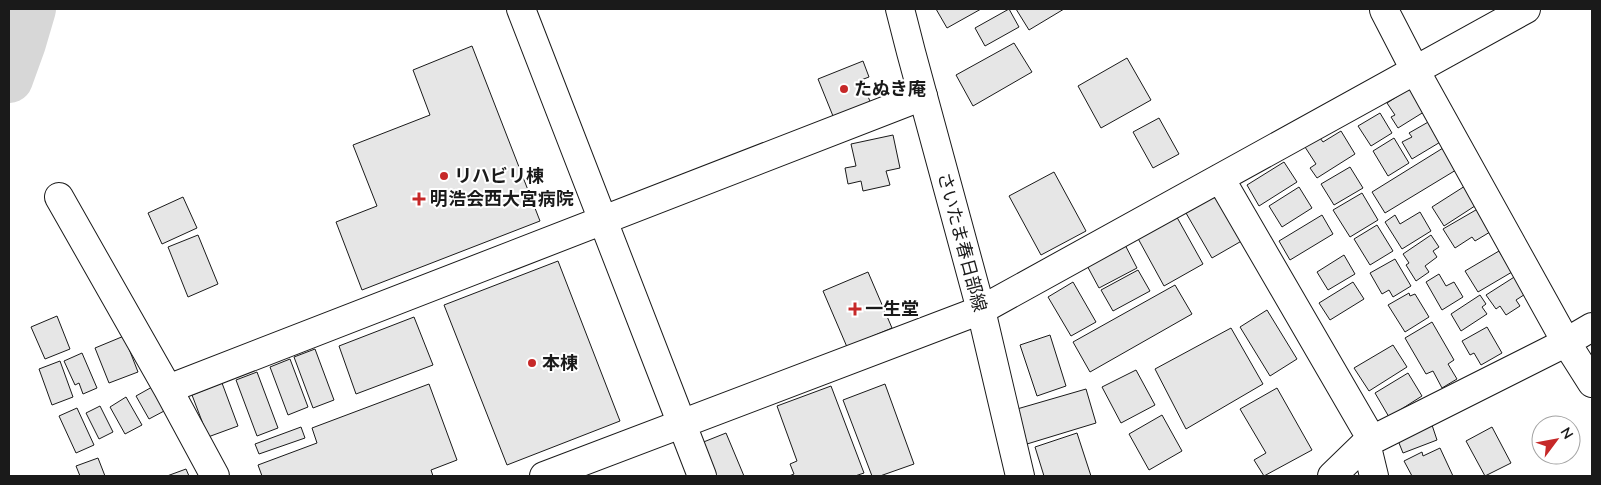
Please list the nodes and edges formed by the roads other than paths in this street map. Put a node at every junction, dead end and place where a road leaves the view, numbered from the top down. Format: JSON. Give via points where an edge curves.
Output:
{"nodes":[{"id":1,"x":521,"y":9,"type":"edge"},
{"id":2,"x":900,"y":9,"type":"edge"},
{"id":3,"x":1526,"y":9,"type":"edge"},
{"id":4,"x":1384,"y":10,"type":"edge"},
{"id":5,"x":1415,"y":70,"type":"junction"},
{"id":6,"x":923,"y":96,"type":"junction"},
{"id":7,"x":1220,"y":178,"type":"junction"},
{"id":8,"x":58,"y":197,"type":"dead end"},
{"id":9,"x":603,"y":221,"type":"junction"},
{"id":10,"x":981,"y":310,"type":"junction"},
{"id":11,"x":1592,"y":327,"type":"edge"},
{"id":12,"x":1566,"y":342,"type":"junction"},
{"id":13,"x":1592,"y":383,"type":"edge"},
{"id":14,"x":168,"y":389,"type":"junction"},
{"id":15,"x":682,"y":424,"type":"junction"},
{"id":16,"x":1369,"y":442,"type":"junction"},
{"id":17,"x":215,"y":476,"type":"edge"},
{"id":18,"x":544,"y":476,"type":"edge"},
{"id":19,"x":702,"y":476,"type":"edge"},
{"id":20,"x":1020,"y":476,"type":"edge"},
{"id":21,"x":1332,"y":476,"type":"edge"},
{"id":22,"x":1374,"y":476,"type":"edge"}],
"edges":[{"from":1,"to":9,"type":"street"},
{"from":2,"to":6,"type":"street","name":"さいたま春日部線"},
{"from":3,"to":5,"type":"street"},
{"from":4,"to":5,"type":"street"},
{"from":5,"to":7,"type":"street"},
{"from":5,"to":12,"type":"street"},
{"from":6,"to":9,"type":"street"},
{"from":6,"to":10,"type":"street","name":"さいたま春日部線"},
{"from":7,"to":10,"type":"street"},
{"from":7,"to":16,"type":"street"},
{"from":8,"to":14,"type":"street"},
{"from":9,"to":14,"type":"street"},
{"from":9,"to":15,"type":"street"},
{"from":10,"to":15,"type":"street"},
{"from":10,"to":20,"type":"street","name":"さいたま春日部線"},
{"from":11,"to":12,"type":"street"},
{"from":12,"to":13,"type":"street"},
{"from":12,"to":16,"type":"street"},
{"from":14,"to":17,"type":"street"},
{"from":15,"to":18,"type":"street"},
{"from":15,"to":19,"type":"street"},
{"from":16,"to":21,"type":"street"},
{"from":16,"to":22,"type":"street"}]}
